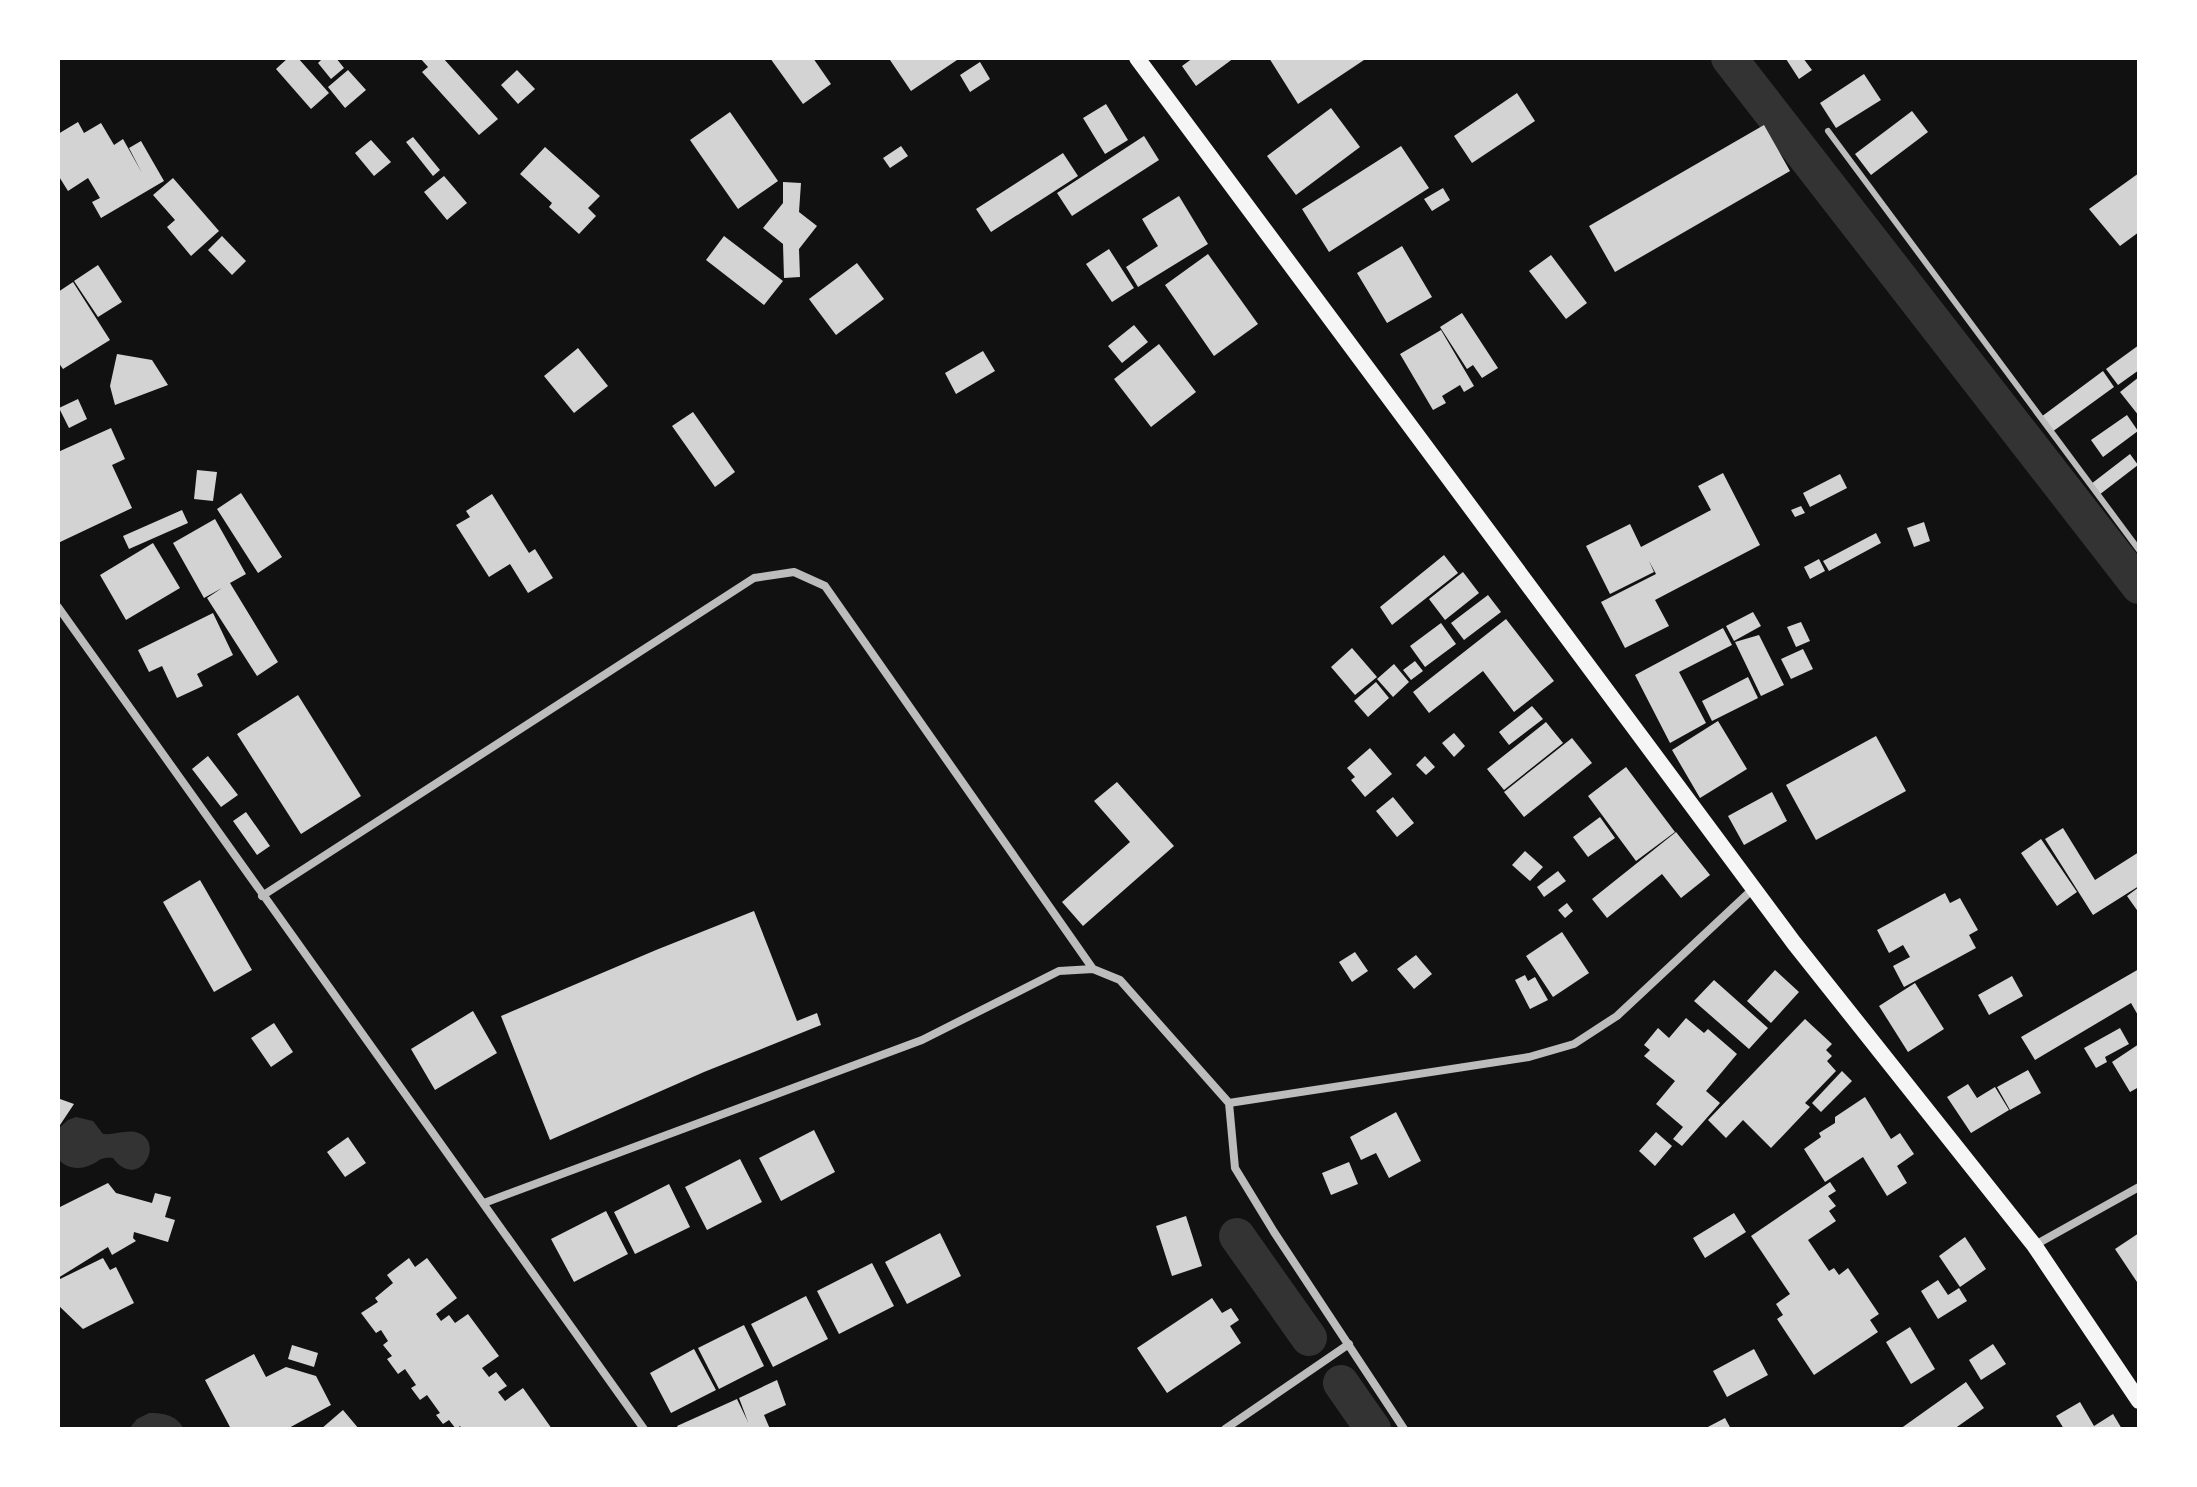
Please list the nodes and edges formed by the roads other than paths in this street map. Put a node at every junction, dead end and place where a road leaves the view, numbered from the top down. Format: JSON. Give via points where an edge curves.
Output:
{"nodes":[{"id":1,"x":1137,"y":58,"type":"edge"},
{"id":2,"x":1828,"y":131,"type":"dead end"},
{"id":3,"x":2139,"y":550,"type":"edge"},
{"id":4,"x":58,"y":607,"type":"edge"},
{"id":5,"x":1754,"y":888,"type":"junction"},
{"id":6,"x":262,"y":896,"type":"junction"},
{"id":7,"x":1093,"y":969,"type":"junction"},
{"id":8,"x":1229,"y":1103,"type":"junction"},
{"id":9,"x":2139,"y":1187,"type":"edge"},
{"id":10,"x":484,"y":1203,"type":"junction"},
{"id":11,"x":2034,"y":1245,"type":"junction"},
{"id":12,"x":1349,"y":1344,"type":"junction"},
{"id":13,"x":2139,"y":1401,"type":"edge"},
{"id":14,"x":644,"y":1429,"type":"edge"},
{"id":15,"x":1225,"y":1429,"type":"edge"},
{"id":16,"x":1404,"y":1429,"type":"edge"}],
"edges":[{"from":1,"to":5,"type":"main road"},
{"from":2,"to":3,"type":"lane"},
{"from":4,"to":6,"type":"street"},
{"from":5,"to":8,"type":"street","via":[[1617,1016],[1574,1044],[1529,1057]]},
{"from":5,"to":11,"type":"main road"},
{"from":6,"to":7,"type":"street","via":[[754,578],[794,572],[825,586]]},
{"from":6,"to":10,"type":"street"},
{"from":7,"to":8,"type":"street","via":[[1120,980]]},
{"from":7,"to":10,"type":"street","via":[[1059,971],[922,1040]]},
{"from":8,"to":12,"type":"street","via":[[1235,1168]]},
{"from":9,"to":11,"type":"street"},
{"from":10,"to":14,"type":"street"},
{"from":11,"to":13,"type":"main road"},
{"from":12,"to":15,"type":"street"},
{"from":12,"to":16,"type":"street"}]}
